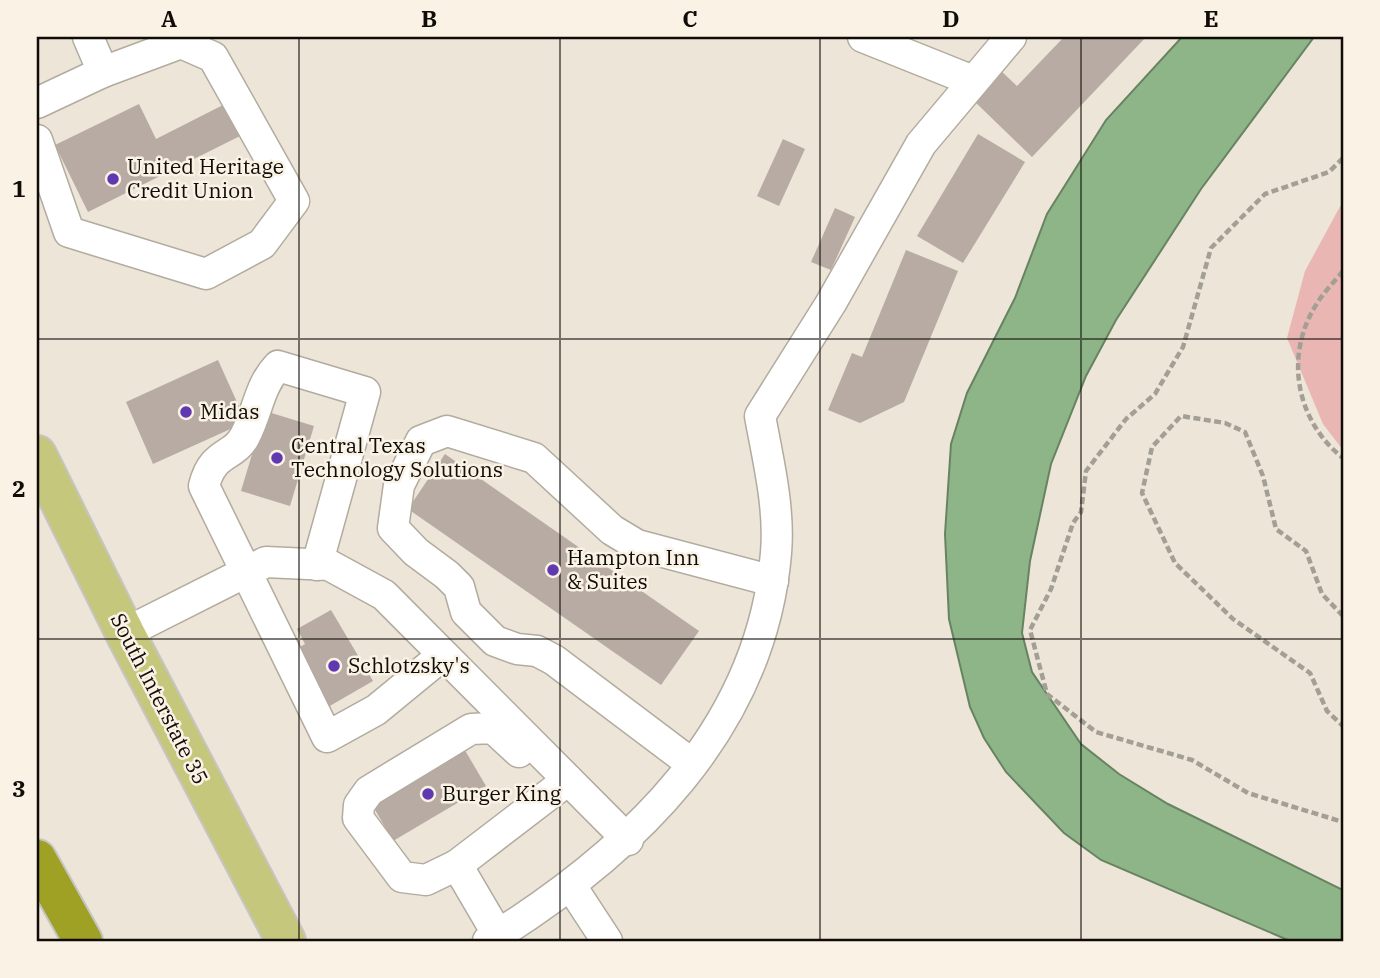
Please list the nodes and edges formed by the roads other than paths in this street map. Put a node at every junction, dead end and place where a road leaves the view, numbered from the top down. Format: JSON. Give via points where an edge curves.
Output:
{"nodes":[{"id":1,"x":88,"y":37,"type":"edge"},
{"id":2,"x":863,"y":37,"type":"edge"},
{"id":3,"x":1011,"y":37,"type":"edge"},
{"id":4,"x":103,"y":72,"type":"junction"},
{"id":5,"x":973,"y":81,"type":"junction"},
{"id":6,"x":37,"y":103,"type":"edge"},
{"id":7,"x":37,"y":140,"type":"edge"},
{"id":8,"x":37,"y":455,"type":"edge"},
{"id":9,"x":317,"y":565,"type":"junction"},
{"id":10,"x":244,"y":573,"type":"junction"},
{"id":11,"x":773,"y":581,"type":"junction"},
{"id":12,"x":125,"y":633,"type":"junction"},
{"id":13,"x":443,"y":655,"type":"junction"},
{"id":14,"x":692,"y":764,"type":"junction"},
{"id":15,"x":562,"y":785,"type":"junction"},
{"id":16,"x":628,"y":840,"type":"junction"},
{"id":17,"x":37,"y":859,"type":"edge"},
{"id":18,"x":457,"y":865,"type":"junction"},
{"id":19,"x":571,"y":886,"type":"junction"},
{"id":20,"x":493,"y":938,"type":"edge"},
{"id":21,"x":83,"y":941,"type":"edge"},
{"id":22,"x":286,"y":941,"type":"edge"},
{"id":23,"x":607,"y":941,"type":"edge"}],
"edges":[{"from":1,"to":4,"type":"street"},
{"from":2,"to":5,"type":"street"},
{"from":3,"to":5,"type":"street"},
{"from":4,"to":6,"type":"street"},
{"from":4,"to":7,"type":"street","via":[[181,43],[213,57],[295,201],[262,244],[206,274],[69,232]]},
{"from":5,"to":11,"type":"street","via":[[921,144],[831,303],[760,416],[772,485],[777,550]]},
{"from":8,"to":12,"type":"main road","name":"South Interstate 35"},
{"from":9,"to":10,"type":"street","via":[[266,562]]},
{"from":9,"to":10,"type":"street","via":[[365,392],[278,366],[265,380],[244,438],[209,467],[204,485]]},
{"from":9,"to":13,"type":"street","via":[[328,565],[384,595]]},
{"from":10,"to":12,"type":"street"},
{"from":10,"to":13,"type":"street","via":[[327,737],[376,710]]},
{"from":11,"to":14,"type":"street","via":[[767,619],[744,682]]},
{"from":11,"to":14,"type":"street","via":[[638,545],[612,530],[534,458],[447,431],[421,441],[399,485],[393,528],[459,587],[466,612],[477,626],[495,641],[554,660]]},
{"from":12,"to":22,"type":"main road","name":"South Interstate 35"},
{"from":13,"to":15,"type":"street"},
{"from":14,"to":16,"type":"street"},
{"from":15,"to":16,"type":"street"},
{"from":15,"to":18,"type":"street"},
{"from":15,"to":18,"type":"street","via":[[493,728],[471,729],[369,791],[359,805],[358,818],[402,877],[426,880]]},
{"from":16,"to":19,"type":"street"},
{"from":17,"to":21,"type":"highway"},
{"from":18,"to":20,"type":"street"},
{"from":19,"to":20,"type":"street"},
{"from":19,"to":23,"type":"street"}]}
